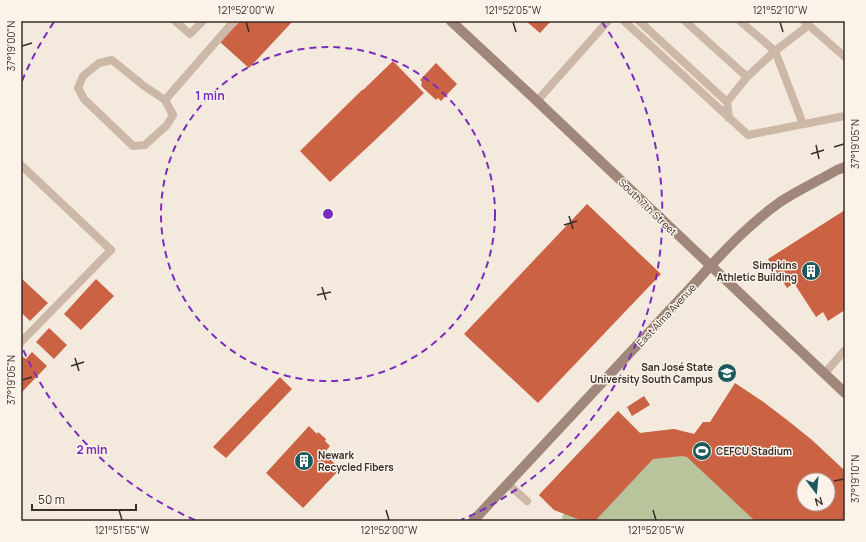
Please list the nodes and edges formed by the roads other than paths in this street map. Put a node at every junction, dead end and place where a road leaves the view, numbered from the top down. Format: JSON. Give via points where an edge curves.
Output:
{"nodes":[{"id":1,"x":175,"y":21,"type":"edge"},
{"id":2,"x":203,"y":21,"type":"edge"},
{"id":3,"x":234,"y":21,"type":"edge"},
{"id":4,"x":451,"y":21,"type":"edge"},
{"id":5,"x":608,"y":21,"type":"edge"},
{"id":6,"x":624,"y":21,"type":"edge"},
{"id":7,"x":639,"y":21,"type":"edge"},
{"id":8,"x":685,"y":21,"type":"edge"},
{"id":9,"x":740,"y":21,"type":"edge"},
{"id":10,"x":806,"y":23,"type":"edge"},
{"id":11,"x":775,"y":51,"type":"junction"},
{"id":12,"x":845,"y":57,"type":"edge"},
{"id":13,"x":747,"y":77,"type":"junction"},
{"id":14,"x":165,"y":100,"type":"junction"},
{"id":15,"x":537,"y":101,"type":"junction"},
{"id":16,"x":727,"y":102,"type":"junction"},
{"id":17,"x":845,"y":116,"type":"edge"},
{"id":18,"x":729,"y":118,"type":"junction"},
{"id":19,"x":803,"y":124,"type":"junction"},
{"id":20,"x":21,"y":164,"type":"edge"},
{"id":21,"x":845,"y":167,"type":"edge"},
{"id":22,"x":710,"y":266,"type":"junction"},
{"id":23,"x":21,"y":342,"type":"edge"},
{"id":24,"x":845,"y":350,"type":"edge"},
{"id":25,"x":824,"y":374,"type":"junction"},
{"id":26,"x":845,"y":393,"type":"edge"},
{"id":27,"x":508,"y":484,"type":"junction"},
{"id":28,"x":527,"y":501,"type":"dead end"},
{"id":29,"x":473,"y":521,"type":"edge"}],
"edges":[{"from":1,"to":2,"type":"lane","via":[[190,34]]},
{"from":3,"to":14,"type":"lane"},
{"from":4,"to":15,"type":"street","name":"South 7th Street"},
{"from":5,"to":15,"type":"lane"},
{"from":6,"to":18,"type":"lane"},
{"from":7,"to":16,"type":"lane"},
{"from":8,"to":13,"type":"lane"},
{"from":9,"to":11,"type":"lane"},
{"from":10,"to":11,"type":"lane"},
{"from":10,"to":12,"type":"lane"},
{"from":11,"to":13,"type":"lane"},
{"from":11,"to":19,"type":"lane"},
{"from":13,"to":16,"type":"lane"},
{"from":14,"to":14,"type":"lane","via":[[112,60],[99,63],[83,76],[78,88],[84,99],[133,146],[145,145],[167,125],[172,115]]},
{"from":15,"to":22,"type":"street","name":"South 7th Street"},
{"from":16,"to":18,"type":"lane"},
{"from":17,"to":19,"type":"lane"},
{"from":18,"to":19,"type":"lane","via":[[748,135]]},
{"from":20,"to":23,"type":"lane","via":[[111,250]]},
{"from":21,"to":22,"type":"street","name":"East Alma Avenue","via":[[780,203],[752,225]]},
{"from":22,"to":25,"type":"street","name":"South 7th Street"},
{"from":22,"to":27,"type":"street","name":"East Alma Avenue"},
{"from":24,"to":25,"type":"lane"},
{"from":25,"to":26,"type":"street","name":"South 7th Street"},
{"from":27,"to":28,"type":"lane"},
{"from":27,"to":29,"type":"street","name":"East Alma Avenue"}]}
